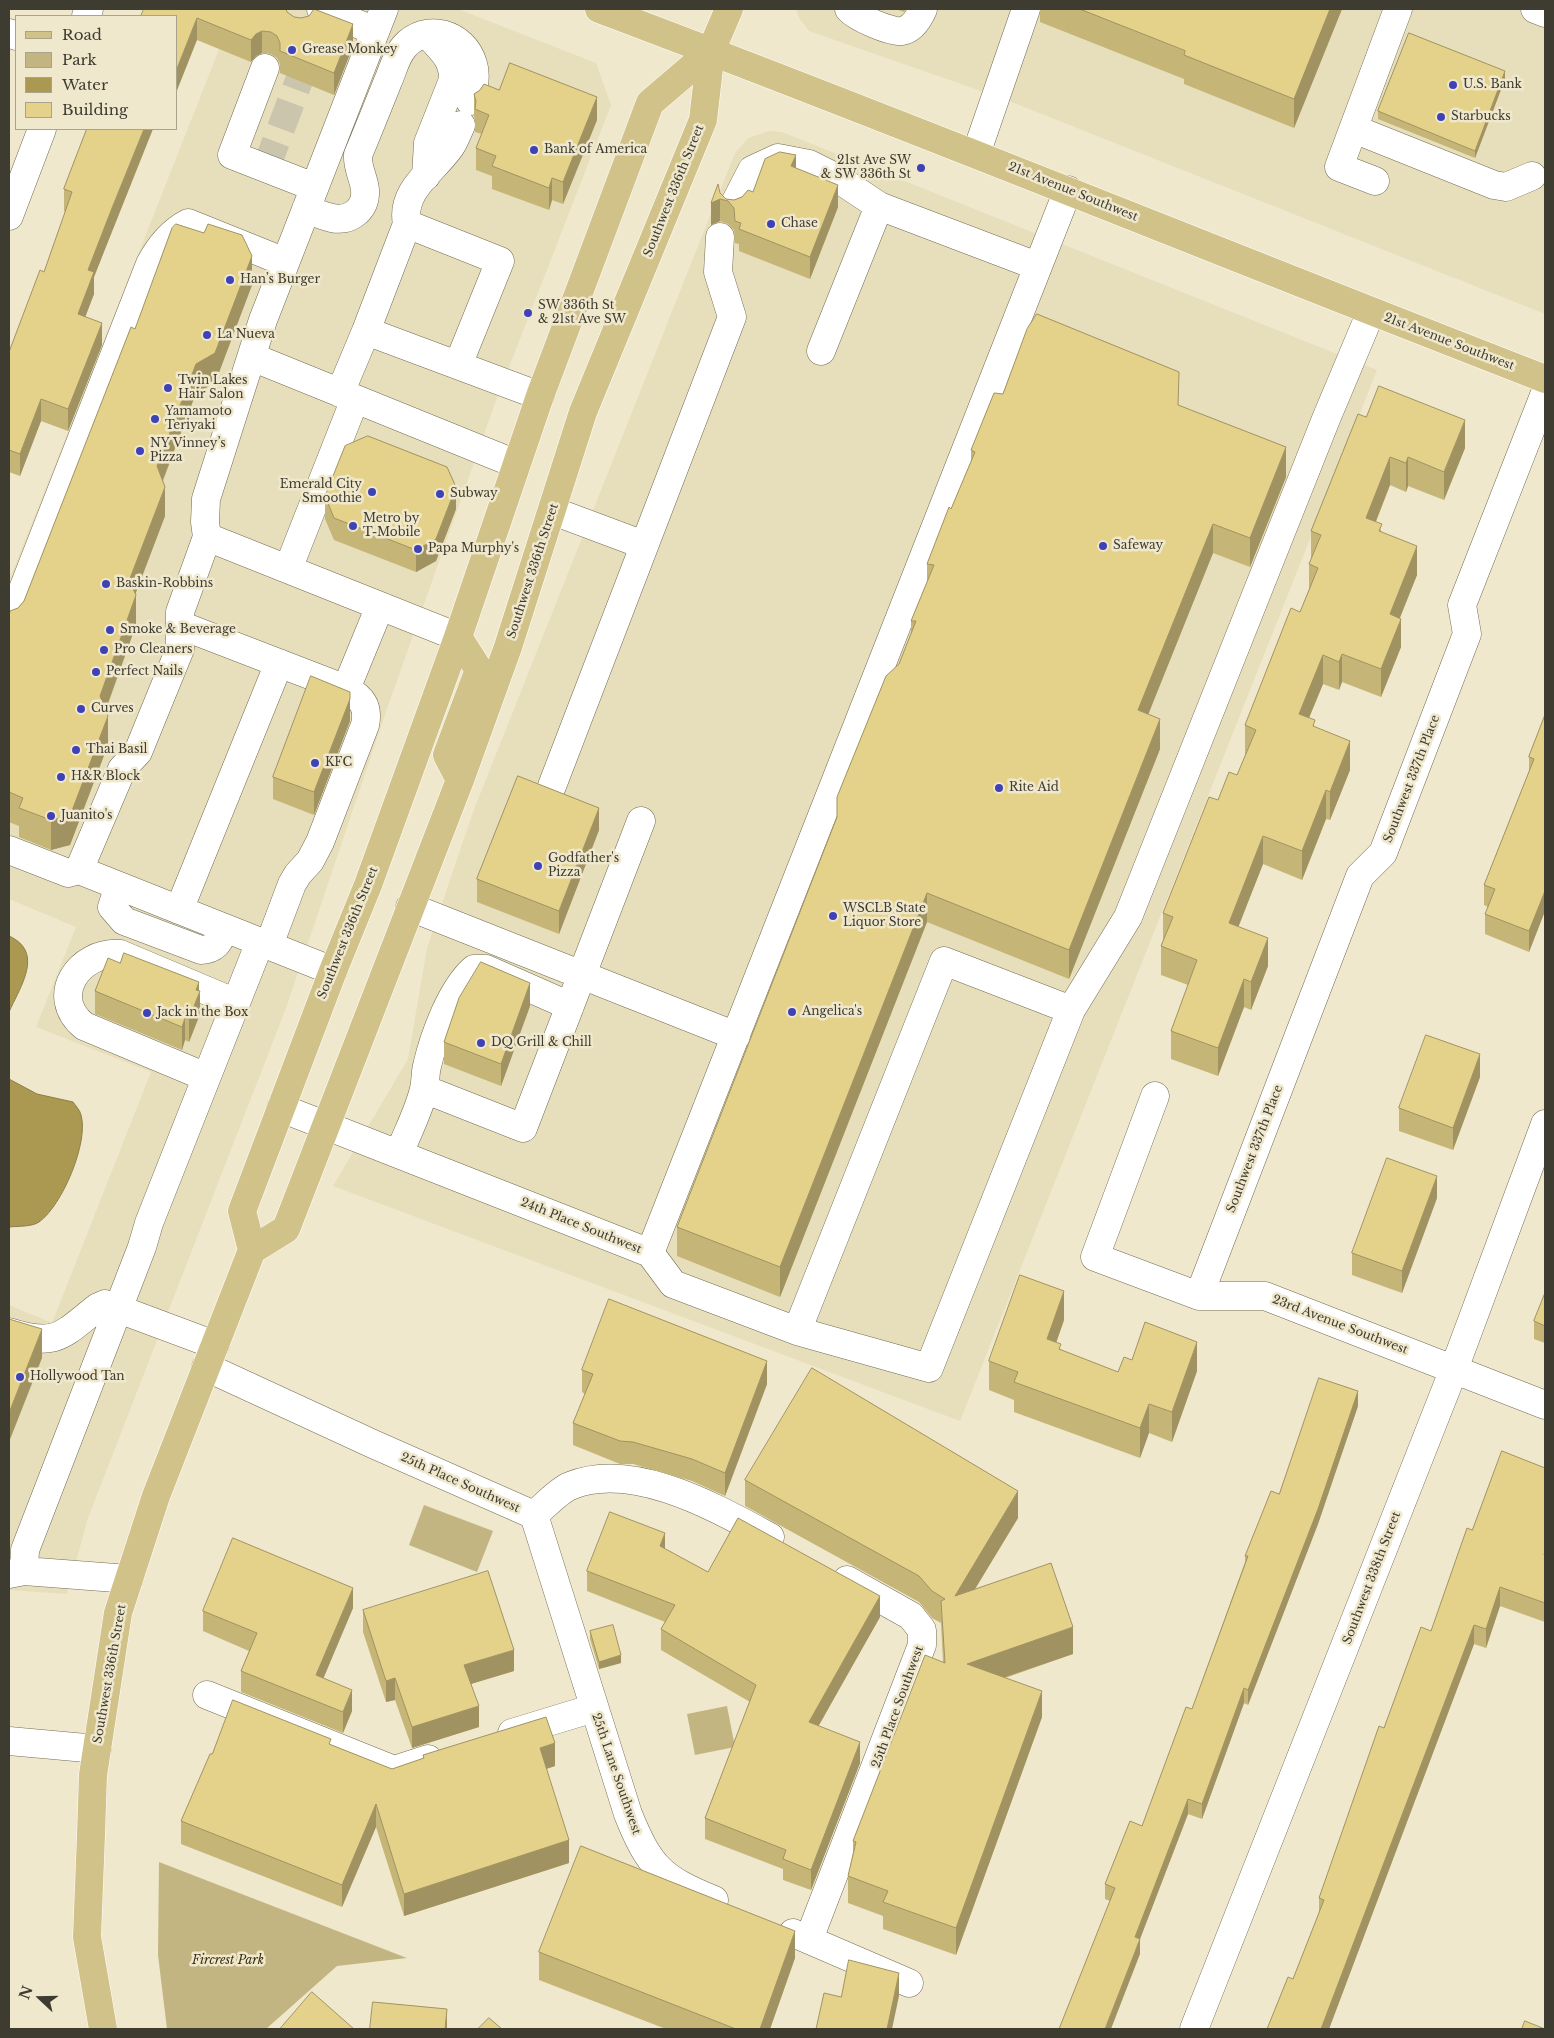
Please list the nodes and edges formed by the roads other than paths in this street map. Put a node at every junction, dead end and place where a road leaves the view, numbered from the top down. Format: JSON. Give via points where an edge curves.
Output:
{"nodes":[{"id":1,"x":600,"y":9,"type":"edge"},
{"id":2,"x":729,"y":9,"type":"edge"},
{"id":3,"x":849,"y":9,"type":"edge"},
{"id":4,"x":923,"y":9,"type":"edge"},
{"id":5,"x":1026,"y":9,"type":"edge"},
{"id":6,"x":1398,"y":9,"type":"edge"},
{"id":7,"x":1535,"y":9,"type":"edge"},
{"id":8,"x":1545,"y":13,"type":"edge"},
{"id":9,"x":314,"y":17,"type":"edge"},
{"id":10,"x":379,"y":20,"type":"edge"},
{"id":11,"x":427,"y":33,"type":"junction"},
{"id":12,"x":711,"y":51,"type":"junction"},
{"id":13,"x":274,"y":71,"type":"dead end"},
{"id":14,"x":1354,"y":129,"type":"junction"},
{"id":15,"x":42,"y":130,"type":"edge"},
{"id":16,"x":976,"y":154,"type":"junction"},
{"id":17,"x":426,"y":176,"type":"junction"},
{"id":18,"x":1532,"y":176,"type":"dead end"},
{"id":19,"x":1375,"y":181,"type":"dead end"},
{"id":20,"x":1068,"y":190,"type":"junction"},
{"id":21,"x":310,"y":198,"type":"junction"},
{"id":22,"x":879,"y":206,"type":"junction"},
{"id":23,"x":733,"y":207,"type":"edge"},
{"id":24,"x":9,"y":216,"type":"edge"},
{"id":25,"x":407,"y":224,"type":"junction"},
{"id":26,"x":720,"y":237,"type":"dead end"},
{"id":27,"x":285,"y":262,"type":"junction"},
{"id":28,"x":1037,"y":266,"type":"junction"},
{"id":29,"x":1371,"y":312,"type":"junction"},
{"id":30,"x":366,"y":331,"type":"junction"},
{"id":31,"x":822,"y":351,"type":"dead end"},
{"id":32,"x":252,"y":357,"type":"junction"},
{"id":33,"x":458,"y":365,"type":"junction"},
{"id":34,"x":1545,"y":379,"type":"edge"},
{"id":35,"x":1545,"y":394,"type":"edge"},
{"id":36,"x":347,"y":396,"type":"junction"},
{"id":37,"x":540,"y":396,"type":"junction"},
{"id":38,"x":516,"y":464,"type":"junction"},
{"id":39,"x":553,"y":510,"type":"junction"},
{"id":40,"x":208,"y":537,"type":"junction"},
{"id":41,"x":644,"y":545,"type":"junction"},
{"id":42,"x":288,"y":569,"type":"junction"},
{"id":43,"x":380,"y":606,"type":"junction"},
{"id":44,"x":9,"y":625,"type":"edge"},
{"id":45,"x":180,"y":625,"type":"junction"},
{"id":46,"x":458,"y":637,"type":"junction"},
{"id":47,"x":279,"y":664,"type":"junction"},
{"id":48,"x":346,"y":689,"type":"junction"},
{"id":49,"x":460,"y":780,"type":"junction"},
{"id":50,"x":552,"y":786,"type":"dead end"},
{"id":51,"x":641,"y":821,"type":"dead end"},
{"id":52,"x":9,"y":850,"type":"edge"},
{"id":53,"x":79,"y":870,"type":"junction"},
{"id":54,"x":119,"y":886,"type":"junction"},
{"id":55,"x":410,"y":907,"type":"junction"},
{"id":56,"x":180,"y":910,"type":"junction"},
{"id":57,"x":225,"y":928,"type":"junction"},
{"id":58,"x":264,"y":944,"type":"junction"},
{"id":59,"x":333,"y":971,"type":"junction"},
{"id":60,"x":582,"y":975,"type":"junction"},
{"id":61,"x":236,"y":1003,"type":"junction"},
{"id":62,"x":570,"y":1006,"type":"junction"},
{"id":63,"x":1071,"y":1010,"type":"junction"},
{"id":64,"x":736,"y":1036,"type":"junction"},
{"id":65,"x":206,"y":1077,"type":"junction"},
{"id":66,"x":424,"y":1089,"type":"junction"},
{"id":67,"x":1156,"y":1096,"type":"dead end"},
{"id":68,"x":281,"y":1108,"type":"junction"},
{"id":69,"x":1545,"y":1124,"type":"edge"},
{"id":70,"x":326,"y":1125,"type":"junction"},
{"id":71,"x":399,"y":1154,"type":"junction"},
{"id":72,"x":252,"y":1250,"type":"junction"},
{"id":73,"x":650,"y":1253,"type":"junction"},
{"id":74,"x":1199,"y":1296,"type":"junction"},
{"id":75,"x":118,"y":1308,"type":"junction"},
{"id":76,"x":797,"y":1331,"type":"junction"},
{"id":77,"x":9,"y":1332,"type":"edge"},
{"id":78,"x":211,"y":1356,"type":"junction"},
{"id":79,"x":1454,"y":1370,"type":"junction"},
{"id":80,"x":1545,"y":1405,"type":"edge"},
{"id":81,"x":534,"y":1515,"type":"junction"},
{"id":82,"x":791,"y":1549,"type":"edge"},
{"id":83,"x":825,"y":1568,"type":"edge"},
{"id":84,"x":16,"y":1572,"type":"edge"},
{"id":85,"x":129,"y":1579,"type":"junction"},
{"id":86,"x":207,"y":1695,"type":"dead end"},
{"id":87,"x":594,"y":1708,"type":"junction"},
{"id":88,"x":9,"y":1740,"type":"edge"},
{"id":89,"x":489,"y":1740,"type":"edge"},
{"id":90,"x":97,"y":1749,"type":"junction"},
{"id":91,"x":451,"y":1752,"type":"edge"},
{"id":92,"x":739,"y":1911,"type":"edge"},
{"id":93,"x":774,"y":1925,"type":"edge"},
{"id":94,"x":809,"y":1939,"type":"junction"},
{"id":95,"x":909,"y":1983,"type":"dead end"},
{"id":96,"x":103,"y":2029,"type":"edge"},
{"id":97,"x":1194,"y":2029,"type":"edge"}],
"edges":[{"from":1,"to":12,"type":"main road","name":"21st Avenue Southwest"},
{"from":2,"to":12,"type":"main road"},
{"from":3,"to":4,"type":"street","via":[[896,31],[904,31],[916,22]]},
{"from":5,"to":16,"type":"street"},
{"from":6,"to":14,"type":"street"},
{"from":7,"to":8,"type":"street"},
{"from":9,"to":10,"type":"street"},
{"from":10,"to":21,"type":"street"},
{"from":11,"to":17,"type":"street","via":[[451,61],[454,70],[426,152]]},
{"from":11,"to":17,"type":"street","via":[[442,20],[454,23],[479,40],[486,50],[492,78],[474,115],[468,145],[456,160]]},
{"from":11,"to":21,"type":"street","via":[[410,40],[398,57],[358,155],[365,189],[362,207],[353,215],[333,218]]},
{"from":12,"to":16,"type":"main road","name":"21st Avenue Southwest"},
{"from":12,"to":37,"type":"main road","name":"Southwest 336th Street","via":[[650,103]]},
{"from":12,"to":39,"type":"main road","name":"Southwest 336th Street","via":[[703,120],[583,412]]},
{"from":13,"to":21,"type":"street","via":[[240,158]]},
{"from":14,"to":18,"type":"street","via":[[1494,185],[1506,187]]},
{"from":14,"to":19,"type":"street","via":[[1339,167]]},
{"from":15,"to":24,"type":"street"},
{"from":16,"to":20,"type":"main road","name":"21st Avenue Southwest"},
{"from":17,"to":25,"type":"street","via":[[413,190],[406,209]]},
{"from":20,"to":28,"type":"street"},
{"from":20,"to":29,"type":"main road","name":"21st Avenue Southwest"},
{"from":21,"to":27,"type":"street"},
{"from":22,"to":23,"type":"street","via":[[809,164],[778,158],[752,170]]},
{"from":22,"to":28,"type":"street"},
{"from":22,"to":31,"type":"street"},
{"from":25,"to":30,"type":"street"},
{"from":25,"to":33,"type":"street","via":[[500,260]]},
{"from":26,"to":41,"type":"street","via":[[718,272],[732,317]]},
{"from":27,"to":32,"type":"street"},
{"from":27,"to":44,"type":"street","via":[[188,223],[157,252]]},
{"from":28,"to":64,"type":"street"},
{"from":29,"to":34,"type":"main road","name":"21st Avenue Southwest"},
{"from":29,"to":63,"type":"street","via":[[1128,916]]},
{"from":30,"to":33,"type":"street"},
{"from":30,"to":36,"type":"street"},
{"from":32,"to":36,"type":"street"},
{"from":32,"to":40,"type":"street","via":[[206,499]]},
{"from":33,"to":37,"type":"street"},
{"from":35,"to":74,"type":"street","name":"Southwest 337th Place","via":[[1462,605],[1467,634],[1384,853],[1360,876]]},
{"from":36,"to":38,"type":"street"},
{"from":36,"to":42,"type":"street"},
{"from":37,"to":38,"type":"main road","name":"Southwest 336th Street"},
{"from":38,"to":46,"type":"main road","name":"Southwest 336th Street"},
{"from":39,"to":41,"type":"street"},
{"from":39,"to":49,"type":"main road","name":"Southwest 336th Street"},
{"from":40,"to":42,"type":"street"},
{"from":40,"to":45,"type":"street","via":[[180,612]]},
{"from":41,"to":50,"type":"street"},
{"from":42,"to":43,"type":"street"},
{"from":43,"to":46,"type":"street"},
{"from":43,"to":48,"type":"street"},
{"from":45,"to":47,"type":"street"},
{"from":45,"to":53,"type":"street","via":[[180,649],[157,708],[138,752],[122,769]]},
{"from":46,"to":49,"type":"main road","via":[[479,670],[448,755]]},
{"from":46,"to":59,"type":"main road","name":"Southwest 336th Street","via":[[368,885]]},
{"from":47,"to":48,"type":"street"},
{"from":47,"to":56,"type":"street"},
{"from":48,"to":58,"type":"street","via":[[359,696],[365,704],[365,725],[320,842],[310,862],[292,884]]},
{"from":49,"to":55,"type":"main road","name":"Southwest 336th Street"},
{"from":51,"to":60,"type":"street"},
{"from":52,"to":53,"type":"street","via":[[68,873]]},
{"from":53,"to":54,"type":"street"},
{"from":54,"to":56,"type":"street"},
{"from":54,"to":57,"type":"street","via":[[112,907],[124,920],[201,950],[218,944]]},
{"from":55,"to":60,"type":"street"},
{"from":55,"to":70,"type":"main road","name":"Southwest 336th Street"},
{"from":56,"to":57,"type":"street"},
{"from":57,"to":58,"type":"street"},
{"from":58,"to":59,"type":"street"},
{"from":58,"to":61,"type":"street"},
{"from":59,"to":68,"type":"main road","name":"Southwest 336th Street"},
{"from":60,"to":62,"type":"street"},
{"from":60,"to":64,"type":"street"},
{"from":61,"to":65,"type":"street"},
{"from":61,"to":65,"type":"street","via":[[120,954],[109,953],[87,961],[69,988],[71,1010],[75,1019],[84,1026]]},
{"from":62,"to":66,"type":"street","via":[[486,970],[474,969],[464,977],[456,991],[434,1042]]},
{"from":62,"to":66,"type":"street","via":[[523,1128]]},
{"from":63,"to":76,"type":"street","name":"24th Place Southwest","via":[[929,1368]]},
{"from":63,"to":76,"type":"street","via":[[944,961]]},
{"from":64,"to":73,"type":"street"},
{"from":65,"to":75,"type":"street"},
{"from":66,"to":71,"type":"street"},
{"from":67,"to":74,"type":"street","name":"23rd Avenue Southwest","via":[[1095,1257]]},
{"from":68,"to":70,"type":"street","name":"24th Place Southwest"},
{"from":68,"to":72,"type":"main road","name":"Southwest 336th Street","via":[[242,1211]]},
{"from":69,"to":79,"type":"street","name":"Southwest 338th Street"},
{"from":70,"to":71,"type":"street","name":"24th Place Southwest"},
{"from":70,"to":72,"type":"main road","name":"Southwest 336th Street","via":[[286,1229]]},
{"from":71,"to":73,"type":"street","name":"24th Place Southwest"},
{"from":72,"to":78,"type":"main road","name":"Southwest 336th Street"},
{"from":73,"to":76,"type":"street","name":"24th Place Southwest","via":[[673,1284]]},
{"from":74,"to":79,"type":"street","name":"23rd Avenue Southwest","via":[[1265,1296]]},
{"from":75,"to":77,"type":"street","via":[[105,1304],[98,1307],[71,1328],[42,1341]]},
{"from":75,"to":78,"type":"street","name":"25th Place Southwest"},
{"from":75,"to":84,"type":"street"},
{"from":78,"to":81,"type":"street","name":"25th Place Southwest","via":[[373,1444]]},
{"from":78,"to":85,"type":"main road","name":"Southwest 336th Street","via":[[156,1496]]},
{"from":79,"to":80,"type":"street","name":"23rd Avenue Southwest"},
{"from":79,"to":97,"type":"street","name":"Southwest 338th Street"},
{"from":81,"to":82,"type":"street","name":"25th Place Southwest","via":[[569,1486],[597,1480],[629,1479],[688,1496]]},
{"from":81,"to":87,"type":"street","name":"25th Lane Southwest"},
{"from":83,"to":94,"type":"street","name":"25th Place Southwest","via":[[911,1616],[923,1636],[917,1660]]},
{"from":84,"to":85,"type":"street"},
{"from":85,"to":90,"type":"main road","name":"Southwest 336th Street","via":[[118,1613]]},
{"from":86,"to":91,"type":"street","via":[[394,1770]]},
{"from":87,"to":89,"type":"street"},
{"from":87,"to":92,"type":"street","name":"25th Lane Southwest","via":[[628,1814],[645,1852],[669,1879],[687,1890]]},
{"from":88,"to":90,"type":"street"},
{"from":90,"to":96,"type":"main road","name":"Southwest 336th Street","via":[[93,1775],[87,1937]]},
{"from":93,"to":94,"type":"street"},
{"from":94,"to":95,"type":"street"}]}
